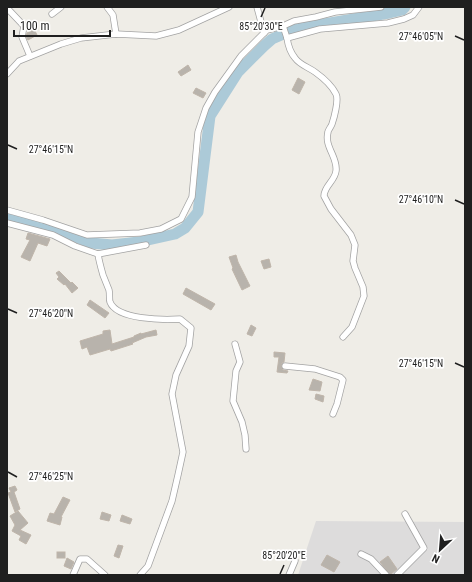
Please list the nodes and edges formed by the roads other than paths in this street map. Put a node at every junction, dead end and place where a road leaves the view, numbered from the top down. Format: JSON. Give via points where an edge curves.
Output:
{"nodes":[{"id":1,"x":61,"y":7,"type":"edge"},
{"id":2,"x":107,"y":7,"type":"edge"},
{"id":3,"x":229,"y":7,"type":"edge"},
{"id":4,"x":257,"y":7,"type":"edge"},
{"id":5,"x":381,"y":7,"type":"edge"},
{"id":6,"x":419,"y":7,"type":"edge"},
{"id":7,"x":7,"y":8,"type":"edge"},
{"id":8,"x":52,"y":14,"type":"dead end"},
{"id":9,"x":283,"y":28,"type":"junction"},
{"id":10,"x":264,"y":33,"type":"junction"},
{"id":11,"x":116,"y":34,"type":"junction"},
{"id":12,"x":287,"y":38,"type":"junction"},
{"id":13,"x":30,"y":56,"type":"junction"},
{"id":14,"x":7,"y":74,"type":"edge"},
{"id":15,"x":7,"y":210,"type":"edge"},
{"id":16,"x":7,"y":222,"type":"edge"},
{"id":17,"x":146,"y":245,"type":"dead end"},
{"id":18,"x":98,"y":254,"type":"junction"},
{"id":19,"x":344,"y":337,"type":"dead end"},
{"id":20,"x":235,"y":344,"type":"dead end"},
{"id":21,"x":285,"y":366,"type":"dead end"},
{"id":22,"x":333,"y":414,"type":"dead end"},
{"id":23,"x":246,"y":449,"type":"dead end"},
{"id":24,"x":405,"y":514,"type":"dead end"},
{"id":25,"x":361,"y":554,"type":"dead end"},
{"id":26,"x":295,"y":561,"type":"dead end"},
{"id":27,"x":73,"y":575,"type":"edge"},
{"id":28,"x":105,"y":575,"type":"edge"},
{"id":29,"x":140,"y":575,"type":"edge"},
{"id":30,"x":289,"y":575,"type":"edge"},
{"id":31,"x":386,"y":575,"type":"edge"},
{"id":32,"x":397,"y":575,"type":"edge"}],
"edges":[{"from":1,"to":8,"type":"street"},
{"from":2,"to":11,"type":"street","via":[[113,15]]},
{"from":3,"to":11,"type":"street","via":[[179,30],[156,36]]},
{"from":4,"to":10,"type":"street"},
{"from":5,"to":9,"type":"street","via":[[335,12],[294,21]]},
{"from":6,"to":12,"type":"street","via":[[413,15],[388,23],[320,28]]},
{"from":7,"to":13,"type":"street","via":[[24,26],[22,37]]},
{"from":9,"to":10,"type":"street"},
{"from":9,"to":12,"type":"street"},
{"from":10,"to":15,"type":"street","via":[[241,56],[206,108],[198,132],[192,197],[181,219],[161,229],[140,234],[87,236]]},
{"from":11,"to":13,"type":"street","via":[[82,38]]},
{"from":12,"to":19,"type":"street","via":[[295,58],[319,75],[338,99],[328,132],[328,145],[336,171],[325,189],[324,196],[355,245],[353,261],[364,296],[352,327]]},
{"from":13,"to":14,"type":"street","via":[[19,61]]},
{"from":16,"to":18,"type":"street","via":[[52,235]]},
{"from":17,"to":18,"type":"street"},
{"from":18,"to":29,"type":"street","via":[[110,302],[117,309],[147,319],[180,319],[191,328],[189,346],[176,375],[172,394],[183,452],[172,501],[148,566]]},
{"from":20,"to":23,"type":"street","via":[[240,362],[236,371],[233,401],[242,422]]},
{"from":21,"to":22,"type":"street","via":[[315,369],[340,377],[343,380]]},
{"from":24,"to":32,"type":"street","via":[[424,548]]},
{"from":25,"to":31,"type":"street","via":[[371,559]]},
{"from":26,"to":30,"type":"street"},
{"from":27,"to":28,"type":"street","via":[[80,559],[87,559]]}]}
